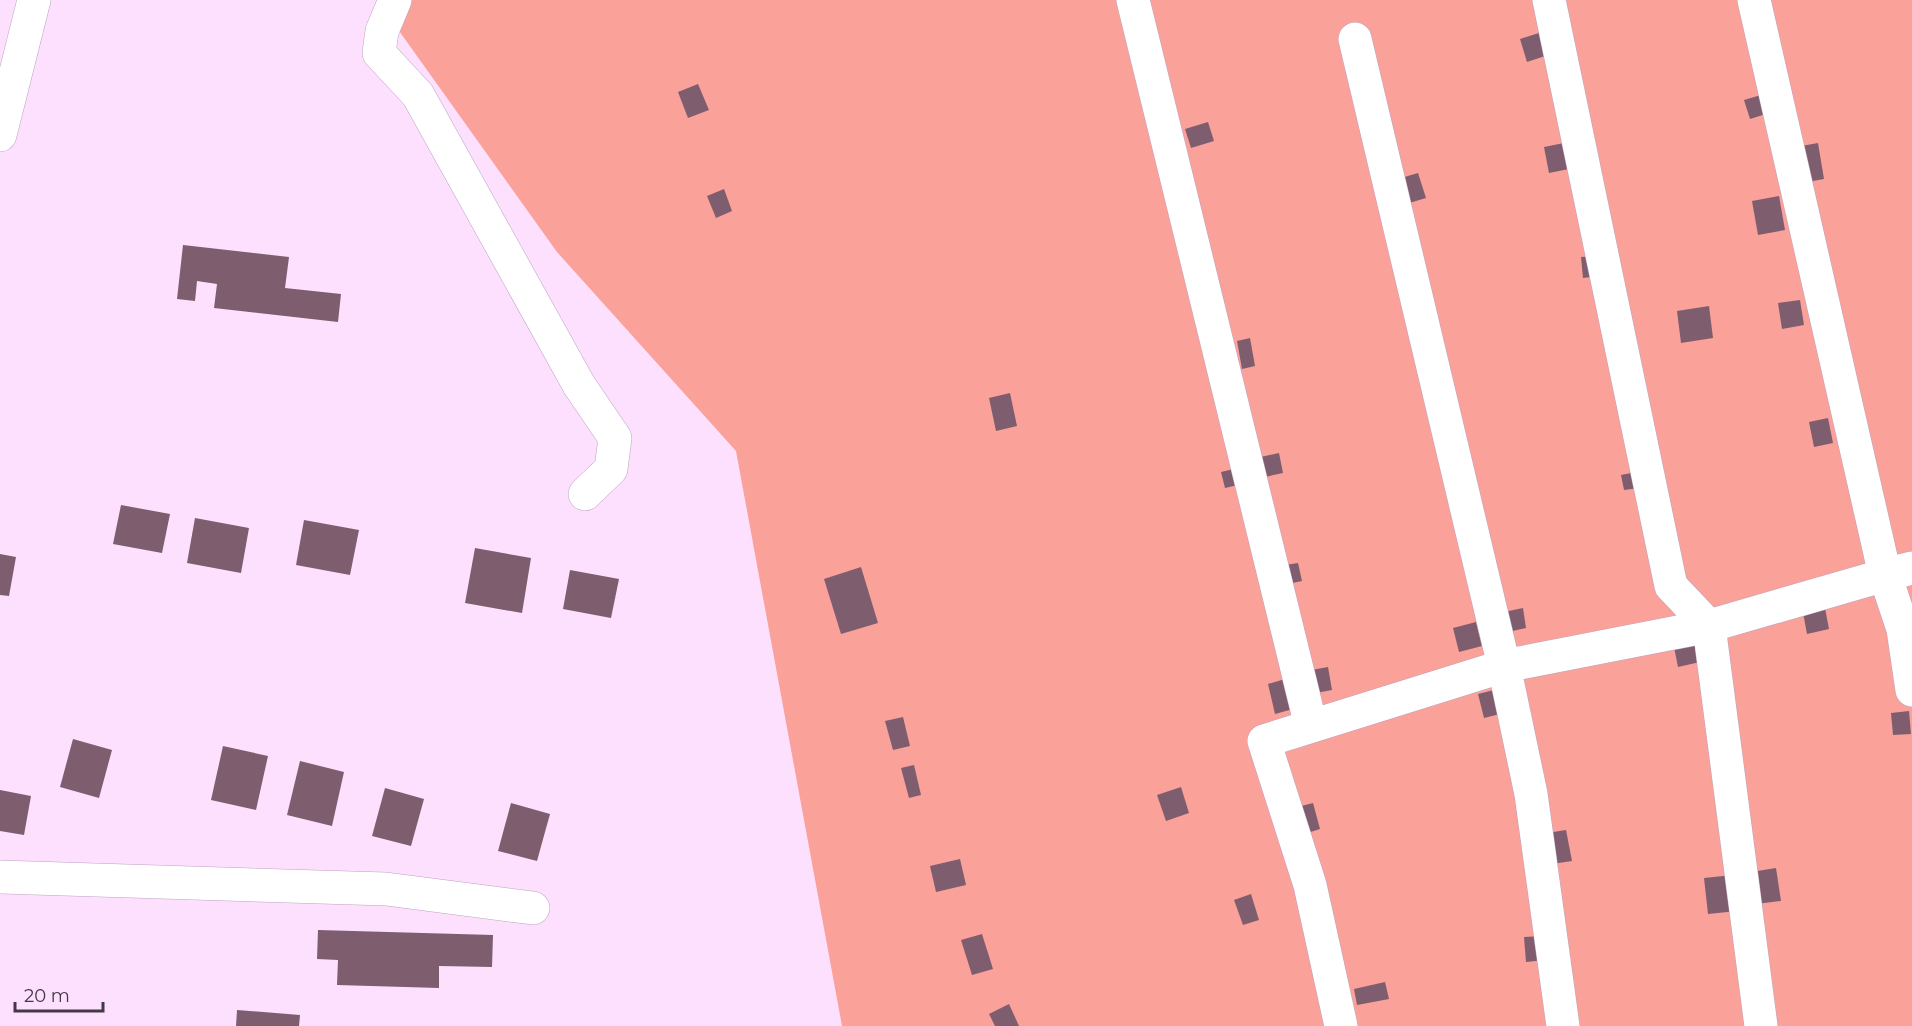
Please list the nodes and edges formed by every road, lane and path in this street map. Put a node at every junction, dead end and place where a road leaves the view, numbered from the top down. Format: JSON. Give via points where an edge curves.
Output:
{"nodes":[{"id":1,"x":34,"y":0,"type":"edge"},
{"id":2,"x":395,"y":0,"type":"edge"},
{"id":3,"x":1133,"y":0,"type":"edge"},
{"id":4,"x":1549,"y":0,"type":"edge"},
{"id":5,"x":1754,"y":0,"type":"edge"},
{"id":6,"x":1355,"y":39,"type":"dead end"},
{"id":7,"x":0,"y":135,"type":"edge"},
{"id":8,"x":585,"y":494,"type":"dead end"},
{"id":9,"x":1899,"y":572,"type":"edge"},
{"id":10,"x":1709,"y":626,"type":"junction"},
{"id":11,"x":1504,"y":666,"type":"junction"},
{"id":12,"x":1912,"y":690,"type":"edge"},
{"id":13,"x":1311,"y":726,"type":"junction"},
{"id":14,"x":0,"y":877,"type":"edge"},
{"id":15,"x":533,"y":908,"type":"dead end"},
{"id":16,"x":1341,"y":1026,"type":"edge"},
{"id":17,"x":1563,"y":1026,"type":"edge"},
{"id":18,"x":1761,"y":1026,"type":"edge"}],
"edges":[{"from":1,"to":7,"type":"lane"},
{"from":2,"to":8,"type":"lane","via":[[382,31],[379,53],[418,95],[579,385],[615,438],[611,469]]},
{"from":3,"to":13,"type":"lane"},
{"from":4,"to":10,"type":"lane","via":[[1671,586]]},
{"from":5,"to":9,"type":"lane"},
{"from":6,"to":11,"type":"lane"},
{"from":9,"to":10,"type":"lane"},
{"from":9,"to":12,"type":"lane"},
{"from":10,"to":11,"type":"lane"},
{"from":10,"to":18,"type":"lane"},
{"from":11,"to":13,"type":"lane"},
{"from":11,"to":17,"type":"lane","via":[[1531,794]]},
{"from":13,"to":16,"type":"lane","via":[[1264,741],[1310,885]]},
{"from":14,"to":15,"type":"lane","via":[[386,889]]}]}
